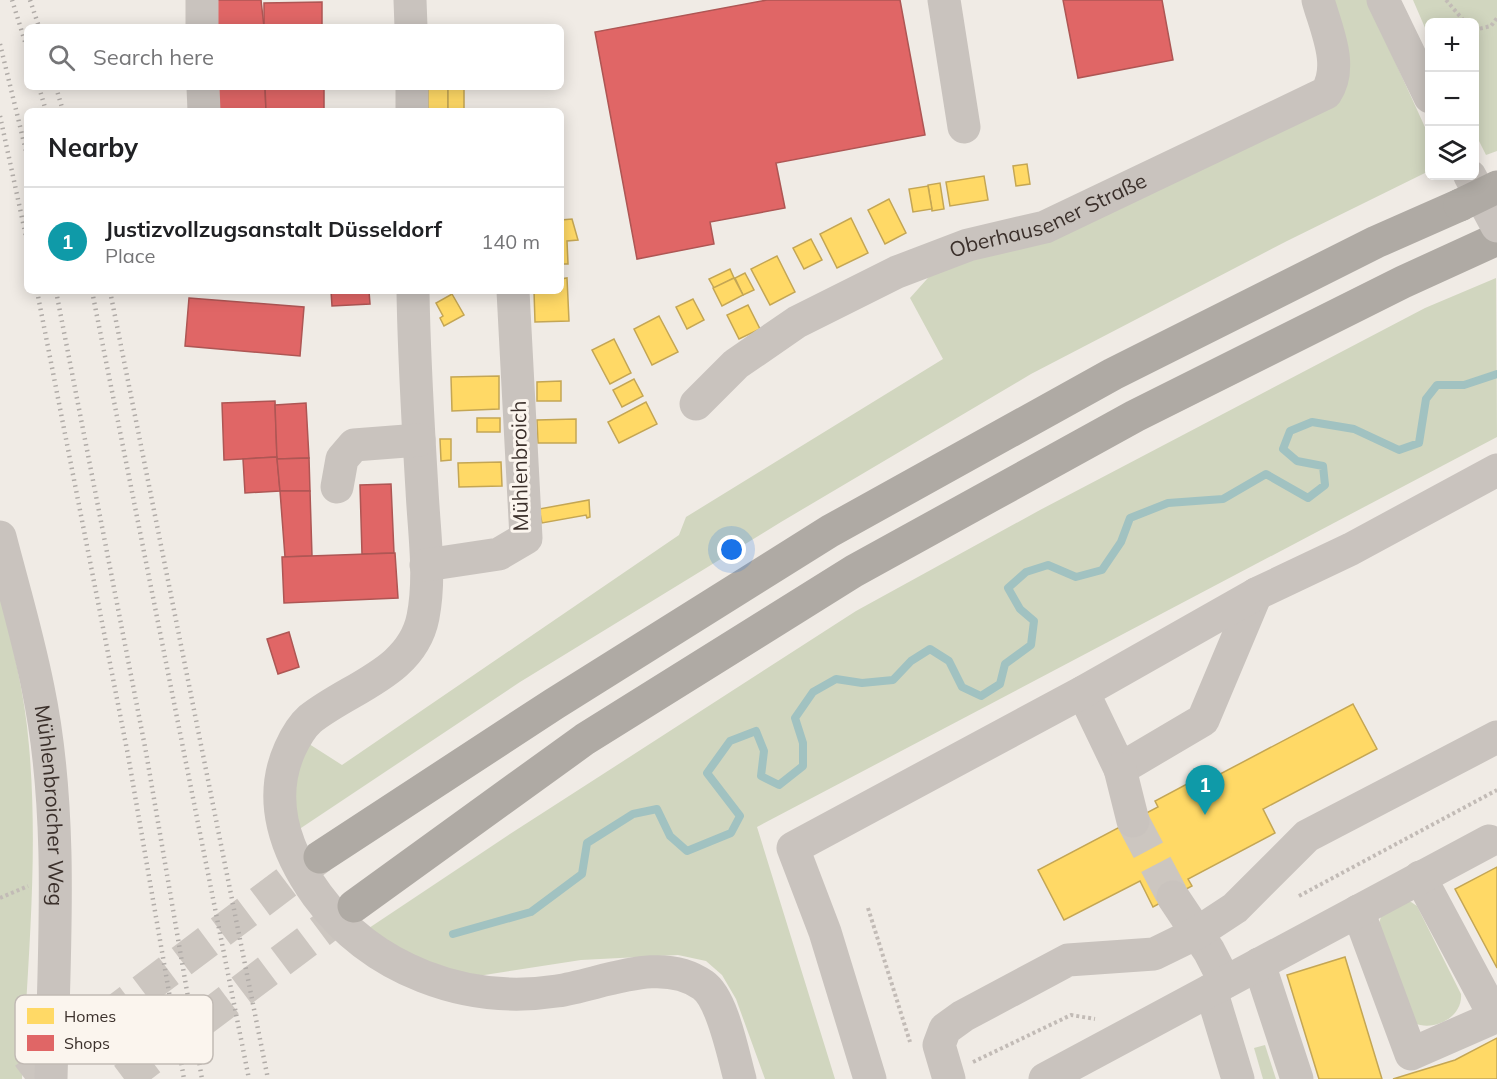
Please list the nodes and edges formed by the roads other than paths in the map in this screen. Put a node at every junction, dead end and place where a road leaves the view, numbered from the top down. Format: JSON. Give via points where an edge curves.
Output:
{"nodes":[{"id":1,"x":202,"y":0,"type":"edge"},
{"id":2,"x":410,"y":0,"type":"edge"},
{"id":3,"x":944,"y":0,"type":"edge"},
{"id":4,"x":1318,"y":0,"type":"edge"},
{"id":5,"x":1383,"y":0,"type":"edge"},
{"id":6,"x":202,"y":24,"type":"edge"},
{"id":7,"x":411,"y":24,"type":"edge"},
{"id":8,"x":1425,"y":87,"type":"edge"},
{"id":9,"x":203,"y":90,"type":"edge"},
{"id":10,"x":412,"y":90,"type":"edge"},
{"id":11,"x":204,"y":108,"type":"edge"},
{"id":12,"x":412,"y":108,"type":"edge"},
{"id":13,"x":964,"y":127,"type":"dead end"},
{"id":14,"x":1497,"y":187,"type":"edge"},
{"id":15,"x":1465,"y":190,"type":"edge"},
{"id":16,"x":1492,"y":237,"type":"edge"},
{"id":17,"x":413,"y":294,"type":"edge"},
{"id":18,"x":513,"y":294,"type":"edge"},
{"id":19,"x":696,"y":404,"type":"dead end"},
{"id":20,"x":419,"y":440,"type":"junction"},
{"id":21,"x":1497,"y":470,"type":"edge"},
{"id":22,"x":337,"y":488,"type":"dead end"},
{"id":23,"x":0,"y":537,"type":"edge"},
{"id":24,"x":426,"y":564,"type":"junction"},
{"id":25,"x":1256,"y":594,"type":"junction"},
{"id":26,"x":1083,"y":692,"type":"junction"},
{"id":27,"x":1497,"y":737,"type":"edge"},
{"id":28,"x":1120,"y":769,"type":"junction"},
{"id":29,"x":1133,"y":821,"type":"tunnel mouth"},
{"id":30,"x":1489,"y":841,"type":"dead end"},
{"id":31,"x":320,"y":857,"type":"tunnel mouth"},
{"id":32,"x":1420,"y":877,"type":"junction"},
{"id":33,"x":1173,"y":897,"type":"tunnel mouth"},
{"id":34,"x":354,"y":906,"type":"tunnel mouth"},
{"id":35,"x":1358,"y":911,"type":"junction"},
{"id":36,"x":1197,"y":933,"type":"junction"},
{"id":37,"x":1259,"y":964,"type":"junction"},
{"id":38,"x":1218,"y":986,"type":"junction"},
{"id":39,"x":53,"y":995,"type":"edge"},
{"id":40,"x":51,"y":1064,"type":"edge"},
{"id":41,"x":961,"y":1075,"type":"edge"},
{"id":42,"x":51,"y":1079,"type":"edge"},
{"id":43,"x":740,"y":1079,"type":"edge"},
{"id":44,"x":870,"y":1079,"type":"edge"},
{"id":45,"x":1045,"y":1079,"type":"edge"},
{"id":46,"x":1238,"y":1079,"type":"edge"},
{"id":47,"x":1297,"y":1079,"type":"edge"}],
"edges":[{"from":1,"to":6,"type":"street"},
{"from":2,"to":7,"type":"street"},
{"from":3,"to":13,"type":"street"},
{"from":4,"to":19,"type":"street","name":"Oberhausener Straße","via":[[1335,72],[1332,84],[1320,97],[1045,227],[968,245],[897,272],[797,322],[736,364]]},
{"from":5,"to":8,"type":"street"},
{"from":9,"to":11,"type":"street"},
{"from":10,"to":12,"type":"street"},
{"from":14,"to":15,"type":"highway","bridge":true},
{"from":15,"to":16,"type":"street","bridge":true},
{"from":15,"to":31,"type":"highway","via":[[1376,242],[1113,374],[830,531]]},
{"from":16,"to":34,"type":"highway","via":[[1135,416],[854,571],[585,739]]},
{"from":17,"to":20,"type":"street"},
{"from":18,"to":24,"type":"street","name":"Mühlenbroich","via":[[526,538],[499,554]]},
{"from":20,"to":22,"type":"street","via":[[354,445],[342,459]]},
{"from":20,"to":24,"type":"street"},
{"from":21,"to":25,"type":"street","via":[[1351,549]]},
{"from":23,"to":39,"type":"street","name":"Mühlenbroicher Weg","via":[[39,689],[49,770],[56,884]]},
{"from":24,"to":43,"type":"street","via":[[423,614],[412,645],[387,671],[313,717],[287,756],[280,785],[280,810],[297,863],[317,895],[347,930],[424,977],[495,994],[517,995],[648,972],[686,975],[714,996]]},
{"from":25,"to":26,"type":"street"},
{"from":25,"to":28,"type":"street","via":[[1203,720]]},
{"from":26,"to":28,"type":"street"},
{"from":26,"to":44,"type":"street","via":[[793,848],[825,932]]},
{"from":27,"to":36,"type":"street","via":[[1307,836],[1235,908]]},
{"from":28,"to":29,"type":"street"},
{"from":30,"to":32,"type":"street"},
{"from":32,"to":35,"type":"street"},
{"from":32,"to":35,"type":"street","via":[[1495,1017],[1411,1054]]},
{"from":33,"to":36,"type":"street"},
{"from":35,"to":37,"type":"street"},
{"from":36,"to":38,"type":"street"},
{"from":36,"to":41,"type":"street","via":[[1154,954],[1068,960],[963,1016],[945,1029],[939,1045]]},
{"from":37,"to":38,"type":"street"},
{"from":37,"to":47,"type":"street"},
{"from":38,"to":45,"type":"street"},
{"from":38,"to":46,"type":"street"},
{"from":40,"to":42,"type":"street","name":"Mühlenbroicher Weg"}]}
